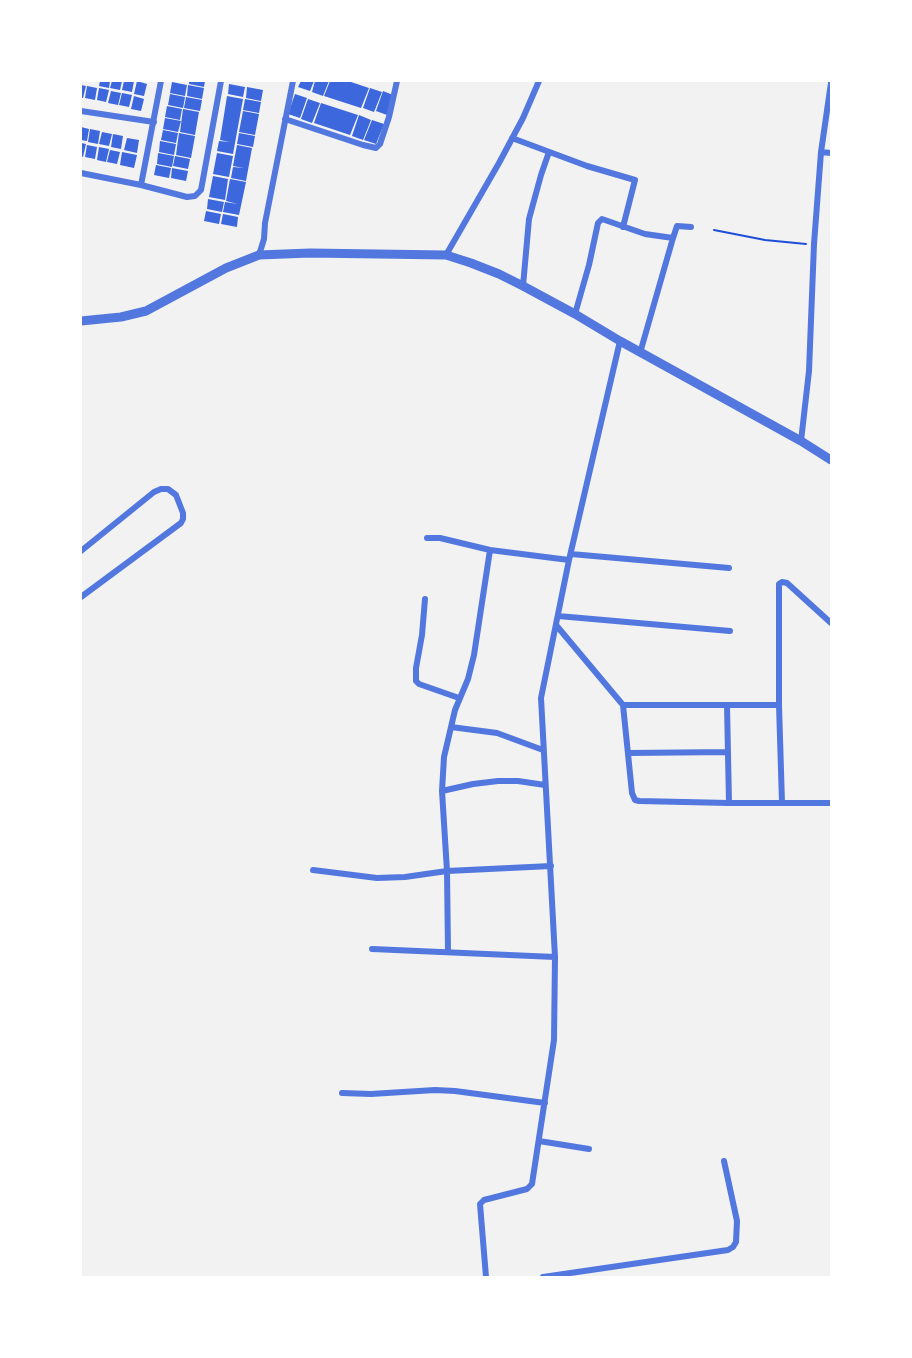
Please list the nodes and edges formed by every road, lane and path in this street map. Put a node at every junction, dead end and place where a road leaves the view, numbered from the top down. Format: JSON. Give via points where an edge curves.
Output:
{"nodes":[{"id":1,"x":162,"y":81,"type":"edge"},
{"id":2,"x":221,"y":81,"type":"edge"},
{"id":3,"x":284,"y":81,"type":"edge"},
{"id":4,"x":397,"y":81,"type":"edge"},
{"id":5,"x":539,"y":81,"type":"edge"},
{"id":6,"x":292,"y":82,"type":"edge"},
{"id":7,"x":831,"y":83,"type":"edge"},
{"id":8,"x":81,"y":111,"type":"edge"},
{"id":9,"x":285,"y":119,"type":"junction"},
{"id":10,"x":154,"y":122,"type":"junction"},
{"id":11,"x":512,"y":138,"type":"junction"},
{"id":12,"x":549,"y":152,"type":"junction"},
{"id":13,"x":821,"y":152,"type":"junction"},
{"id":14,"x":831,"y":153,"type":"edge"},
{"id":15,"x":81,"y":173,"type":"edge"},
{"id":16,"x":141,"y":185,"type":"junction"},
{"id":17,"x":623,"y":227,"type":"junction"},
{"id":18,"x":691,"y":227,"type":"dead end"},
{"id":19,"x":714,"y":230,"type":"dead end"},
{"id":20,"x":673,"y":238,"type":"junction"},
{"id":21,"x":814,"y":244,"type":"junction"},
{"id":22,"x":259,"y":255,"type":"junction"},
{"id":23,"x":446,"y":255,"type":"junction"},
{"id":24,"x":523,"y":286,"type":"junction"},
{"id":25,"x":575,"y":314,"type":"junction"},
{"id":26,"x":81,"y":321,"type":"edge"},
{"id":27,"x":620,"y":341,"type":"junction"},
{"id":28,"x":640,"y":352,"type":"junction"},
{"id":29,"x":801,"y":441,"type":"junction"},
{"id":30,"x":831,"y":460,"type":"edge"},
{"id":31,"x":427,"y":538,"type":"dead end"},
{"id":32,"x":490,"y":550,"type":"junction"},
{"id":33,"x":81,"y":551,"type":"edge"},
{"id":34,"x":570,"y":557,"type":"junction"},
{"id":35,"x":729,"y":568,"type":"dead end"},
{"id":36,"x":81,"y":597,"type":"edge"},
{"id":37,"x":425,"y":599,"type":"dead end"},
{"id":38,"x":558,"y":616,"type":"junction"},
{"id":39,"x":831,"y":623,"type":"edge"},
{"id":40,"x":556,"y":625,"type":"junction"},
{"id":41,"x":729,"y":631,"type":"dead end"},
{"id":42,"x":459,"y":698,"type":"junction"},
{"id":43,"x":623,"y":705,"type":"junction"},
{"id":44,"x":727,"y":705,"type":"junction"},
{"id":45,"x":779,"y":705,"type":"junction"},
{"id":46,"x":451,"y":727,"type":"junction"},
{"id":47,"x":543,"y":750,"type":"junction"},
{"id":48,"x":728,"y":752,"type":"junction"},
{"id":49,"x":629,"y":753,"type":"junction"},
{"id":50,"x":545,"y":785,"type":"junction"},
{"id":51,"x":442,"y":791,"type":"junction"},
{"id":52,"x":729,"y":803,"type":"junction"},
{"id":53,"x":782,"y":803,"type":"junction"},
{"id":54,"x":831,"y":803,"type":"edge"},
{"id":55,"x":551,"y":866,"type":"junction"},
{"id":56,"x":313,"y":870,"type":"dead end"},
{"id":57,"x":447,"y":871,"type":"junction"},
{"id":58,"x":372,"y":949,"type":"dead end"},
{"id":59,"x":448,"y":952,"type":"junction"},
{"id":60,"x":555,"y":957,"type":"junction"},
{"id":61,"x":342,"y":1094,"type":"dead end"},
{"id":62,"x":545,"y":1103,"type":"junction"},
{"id":63,"x":539,"y":1141,"type":"junction"},
{"id":64,"x":589,"y":1149,"type":"dead end"},
{"id":65,"x":724,"y":1161,"type":"dead end"},
{"id":66,"x":486,"y":1277,"type":"edge"},
{"id":67,"x":543,"y":1277,"type":"edge"}],
"edges":[{"from":1,"to":10,"type":"street"},
{"from":2,"to":16,"type":"street","via":[[201,190],[187,198]]},
{"from":3,"to":6,"type":"street"},
{"from":4,"to":9,"type":"street","via":[[389,117],[376,148]]},
{"from":5,"to":11,"type":"street"},
{"from":6,"to":9,"type":"street"},
{"from":7,"to":13,"type":"street"},
{"from":8,"to":10,"type":"street"},
{"from":9,"to":22,"type":"street"},
{"from":10,"to":16,"type":"street"},
{"from":11,"to":12,"type":"street"},
{"from":11,"to":23,"type":"street"},
{"from":12,"to":17,"type":"street","via":[[635,180]]},
{"from":12,"to":24,"type":"street","via":[[529,219]]},
{"from":13,"to":14,"type":"street"},
{"from":13,"to":21,"type":"street"},
{"from":15,"to":16,"type":"street"},
{"from":17,"to":20,"type":"street"},
{"from":17,"to":25,"type":"street","via":[[602,219],[598,223]]},
{"from":18,"to":20,"type":"street","via":[[677,226]]},
{"from":19,"to":21,"type":"path"},
{"from":20,"to":28,"type":"street"},
{"from":21,"to":29,"type":"street","via":[[809,371]]},
{"from":22,"to":23,"type":"street","via":[[310,252]]},
{"from":22,"to":26,"type":"street","via":[[226,267],[146,311]]},
{"from":23,"to":24,"type":"street"},
{"from":24,"to":25,"type":"street"},
{"from":25,"to":27,"type":"street"},
{"from":27,"to":28,"type":"street"},
{"from":27,"to":34,"type":"street"},
{"from":28,"to":29,"type":"street"},
{"from":29,"to":30,"type":"street"},
{"from":31,"to":32,"type":"street"},
{"from":32,"to":34,"type":"street"},
{"from":32,"to":42,"type":"street","via":[[474,655]]},
{"from":33,"to":36,"type":"street","via":[[154,492],[168,489],[176,495],[183,513],[181,523]]},
{"from":34,"to":35,"type":"street"},
{"from":34,"to":38,"type":"street"},
{"from":37,"to":42,"type":"street","via":[[416,681]]},
{"from":38,"to":40,"type":"street"},
{"from":38,"to":41,"type":"street"},
{"from":39,"to":45,"type":"street","via":[[787,582],[779,584]]},
{"from":40,"to":43,"type":"street"},
{"from":40,"to":47,"type":"street","via":[[541,698]]},
{"from":42,"to":46,"type":"street"},
{"from":43,"to":44,"type":"street"},
{"from":43,"to":49,"type":"street"},
{"from":44,"to":45,"type":"street"},
{"from":44,"to":48,"type":"street"},
{"from":45,"to":53,"type":"street"},
{"from":46,"to":47,"type":"street","via":[[497,733]]},
{"from":46,"to":51,"type":"street"},
{"from":47,"to":50,"type":"street"},
{"from":48,"to":49,"type":"street"},
{"from":48,"to":52,"type":"street"},
{"from":49,"to":52,"type":"street","via":[[635,800]]},
{"from":50,"to":51,"type":"street","via":[[498,781]]},
{"from":50,"to":55,"type":"street"},
{"from":51,"to":57,"type":"street"},
{"from":52,"to":53,"type":"street"},
{"from":53,"to":54,"type":"street"},
{"from":55,"to":57,"type":"street"},
{"from":55,"to":60,"type":"street"},
{"from":56,"to":57,"type":"street","via":[[377,878]]},
{"from":57,"to":59,"type":"street"},
{"from":58,"to":59,"type":"street"},
{"from":59,"to":60,"type":"street"},
{"from":60,"to":62,"type":"street","via":[[554,1040]]},
{"from":61,"to":62,"type":"street","via":[[435,1090]]},
{"from":62,"to":63,"type":"street"},
{"from":63,"to":64,"type":"street"},
{"from":63,"to":66,"type":"street","via":[[531,1187],[481,1201]]},
{"from":65,"to":67,"type":"street","via":[[737,1221],[733,1247]]}]}
